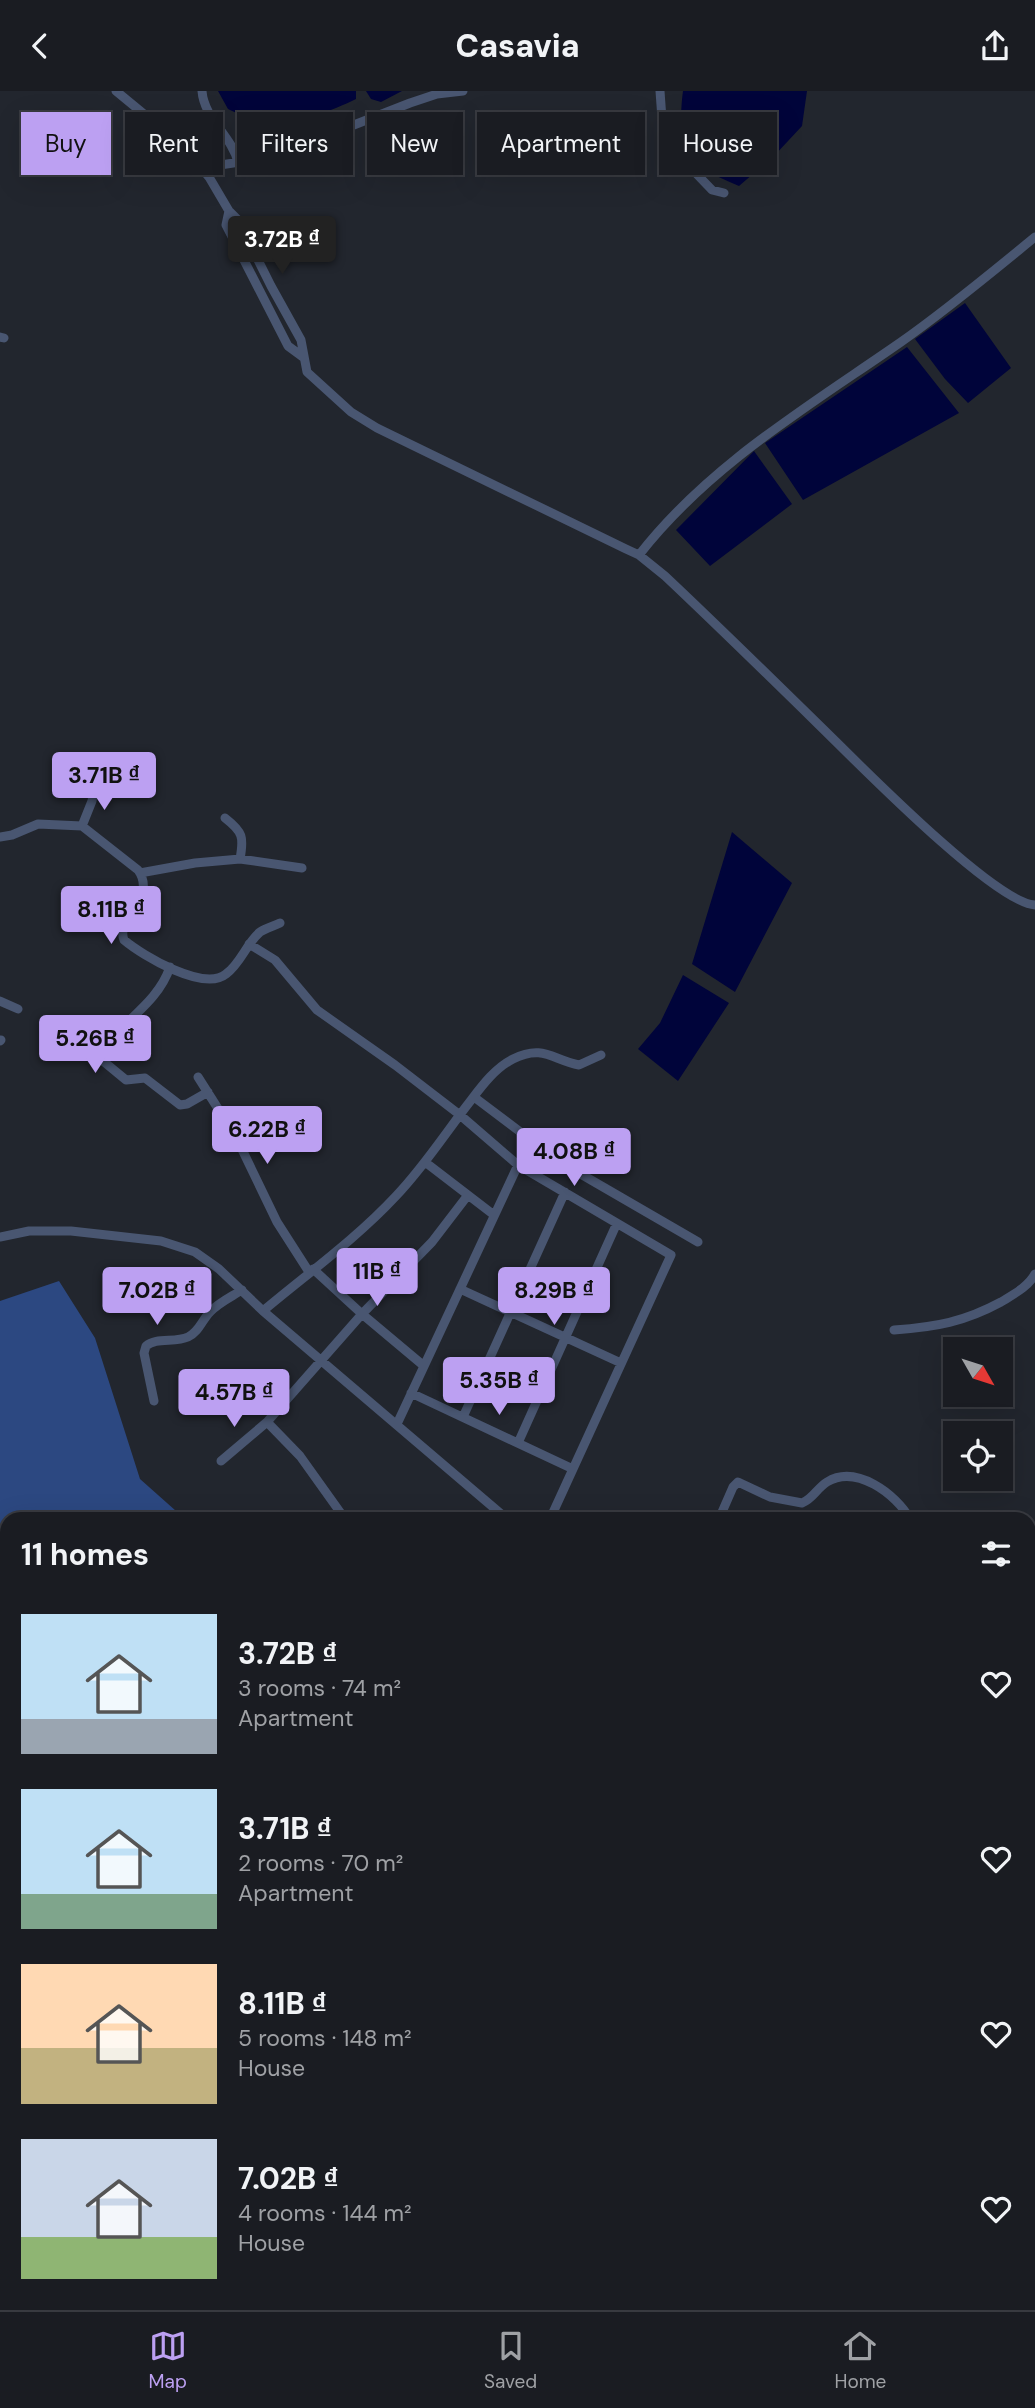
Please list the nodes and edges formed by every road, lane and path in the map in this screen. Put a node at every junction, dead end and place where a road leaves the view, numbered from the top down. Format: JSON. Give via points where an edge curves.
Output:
{"nodes":[{"id":1,"x":116,"y":91,"type":"edge"},
{"id":2,"x":202,"y":91,"type":"edge"},
{"id":3,"x":463,"y":91,"type":"edge"},
{"id":4,"x":660,"y":91,"type":"edge"},
{"id":5,"x":142,"y":112,"type":"edge"},
{"id":6,"x":353,"y":126,"type":"edge"},
{"id":7,"x":237,"y":156,"type":"edge"},
{"id":8,"x":206,"y":175,"type":"edge"},
{"id":9,"x":724,"y":193,"type":"dead end"},
{"id":10,"x":229,"y":211,"type":"junction"},
{"id":11,"x":1035,"y":237,"type":"edge"},
{"id":12,"x":303,"y":357,"type":"junction"},
{"id":13,"x":639,"y":555,"type":"junction"},
{"id":14,"x":93,"y":795,"type":"dead end"},
{"id":15,"x":225,"y":818,"type":"dead end"},
{"id":16,"x":82,"y":826,"type":"junction"},
{"id":17,"x":0,"y":837,"type":"edge"},
{"id":18,"x":240,"y":859,"type":"junction"},
{"id":19,"x":302,"y":868,"type":"dead end"},
{"id":20,"x":140,"y":873,"type":"junction"},
{"id":21,"x":1035,"y":905,"type":"edge"},
{"id":22,"x":280,"y":923,"type":"dead end"},
{"id":23,"x":249,"y":944,"type":"junction"},
{"id":24,"x":170,"y":967,"type":"junction"},
{"id":25,"x":0,"y":1001,"type":"edge"},
{"id":26,"x":18,"y":1009,"type":"dead end"},
{"id":27,"x":601,"y":1055,"type":"dead end"},
{"id":28,"x":198,"y":1077,"type":"dead end"},
{"id":29,"x":208,"y":1092,"type":"junction"},
{"id":30,"x":474,"y":1097,"type":"junction"},
{"id":31,"x":460,"y":1115,"type":"junction"},
{"id":32,"x":425,"y":1162,"type":"junction"},
{"id":33,"x":518,"y":1165,"type":"junction"},
{"id":34,"x":565,"y":1192,"type":"junction"},
{"id":35,"x":468,"y":1195,"type":"junction"},
{"id":36,"x":494,"y":1215,"type":"junction"},
{"id":37,"x":617,"y":1223,"type":"junction"},
{"id":38,"x":0,"y":1237,"type":"edge"},
{"id":39,"x":698,"y":1243,"type":"dead end"},
{"id":40,"x":311,"y":1270,"type":"junction"},
{"id":41,"x":1035,"y":1273,"type":"edge"},
{"id":42,"x":460,"y":1289,"type":"junction"},
{"id":43,"x":242,"y":1290,"type":"junction"},
{"id":44,"x":263,"y":1311,"type":"junction"},
{"id":45,"x":510,"y":1311,"type":"junction"},
{"id":46,"x":362,"y":1314,"type":"junction"},
{"id":47,"x":894,"y":1331,"type":"dead end"},
{"id":48,"x":566,"y":1336,"type":"junction"},
{"id":49,"x":321,"y":1360,"type":"junction"},
{"id":50,"x":621,"y":1363,"type":"junction"},
{"id":51,"x":424,"y":1366,"type":"junction"},
{"id":52,"x":411,"y":1393,"type":"junction"},
{"id":53,"x":154,"y":1401,"type":"dead end"},
{"id":54,"x":463,"y":1417,"type":"junction"},
{"id":55,"x":267,"y":1422,"type":"junction"},
{"id":56,"x":397,"y":1425,"type":"junction"},
{"id":57,"x":518,"y":1443,"type":"junction"},
{"id":58,"x":221,"y":1461,"type":"dead end"},
{"id":59,"x":573,"y":1469,"type":"junction"},
{"id":60,"x":338,"y":1512,"type":"edge"},
{"id":61,"x":500,"y":1512,"type":"edge"},
{"id":62,"x":553,"y":1512,"type":"edge"},
{"id":63,"x":722,"y":1512,"type":"edge"},
{"id":64,"x":905,"y":1512,"type":"edge"}],
"edges":[{"from":1,"to":5,"type":"street"},
{"from":2,"to":7,"type":"street"},
{"from":3,"to":6,"type":"street","via":[[437,94]]},
{"from":4,"to":9,"type":"street","via":[[666,142],[712,190]]},
{"from":8,"to":10,"type":"street"},
{"from":10,"to":12,"type":"street","via":[[301,340]]},
{"from":10,"to":12,"type":"street","via":[[226,225],[256,285],[288,346]]},
{"from":11,"to":13,"type":"street","via":[[927,323],[769,433],[700,488]]},
{"from":12,"to":13,"type":"street","via":[[307,372],[351,412],[377,428]]},
{"from":13,"to":21,"type":"street","via":[[953,851],[1000,889]]},
{"from":14,"to":16,"type":"street"},
{"from":15,"to":18,"type":"street","via":[[241,834]]},
{"from":16,"to":17,"type":"street","via":[[38,824]]},
{"from":16,"to":20,"type":"street"},
{"from":18,"to":19,"type":"street"},
{"from":18,"to":20,"type":"street"},
{"from":20,"to":24,"type":"street","via":[[141,896],[123,937]]},
{"from":22,"to":23,"type":"street"},
{"from":23,"to":24,"type":"street","via":[[230,972],[219,979],[200,979]]},
{"from":23,"to":31,"type":"street","via":[[280,965],[317,1010]]},
{"from":24,"to":29,"type":"street","via":[[157,994],[104,1047],[103,1061],[123,1079],[146,1079],[180,1105]]},
{"from":25,"to":26,"type":"street"},
{"from":27,"to":30,"type":"street","via":[[579,1065],[542,1052],[516,1057],[496,1071]]},
{"from":28,"to":29,"type":"street"},
{"from":29,"to":40,"type":"street","via":[[277,1222]]},
{"from":30,"to":31,"type":"street"},
{"from":30,"to":39,"type":"street","via":[[560,1162]]},
{"from":31,"to":32,"type":"street"},
{"from":31,"to":33,"type":"street"},
{"from":32,"to":35,"type":"street"},
{"from":32,"to":40,"type":"street","via":[[383,1210]]},
{"from":33,"to":34,"type":"street"},
{"from":33,"to":36,"type":"street"},
{"from":34,"to":37,"type":"street"},
{"from":34,"to":45,"type":"street"},
{"from":35,"to":36,"type":"street"},
{"from":35,"to":46,"type":"street","via":[[426,1249]]},
{"from":36,"to":42,"type":"street"},
{"from":37,"to":48,"type":"street"},
{"from":37,"to":50,"type":"street","via":[[671,1255]]},
{"from":38,"to":43,"type":"street","via":[[18,1231],[60,1231],[169,1243],[195,1252]]},
{"from":40,"to":44,"type":"street"},
{"from":40,"to":46,"type":"street"},
{"from":41,"to":47,"type":"street","via":[[1013,1295],[970,1318]]},
{"from":42,"to":45,"type":"street"},
{"from":42,"to":51,"type":"street"},
{"from":43,"to":44,"type":"street"},
{"from":43,"to":53,"type":"street","via":[[214,1307],[187,1337],[146,1346]]},
{"from":44,"to":49,"type":"street"},
{"from":45,"to":48,"type":"street"},
{"from":45,"to":54,"type":"street"},
{"from":46,"to":49,"type":"street"},
{"from":46,"to":51,"type":"street"},
{"from":48,"to":50,"type":"street"},
{"from":48,"to":57,"type":"street"},
{"from":49,"to":55,"type":"street"},
{"from":49,"to":56,"type":"street"},
{"from":50,"to":59,"type":"street"},
{"from":51,"to":52,"type":"street"},
{"from":52,"to":54,"type":"street"},
{"from":52,"to":56,"type":"street"},
{"from":54,"to":57,"type":"street"},
{"from":55,"to":58,"type":"street"},
{"from":55,"to":60,"type":"street","via":[[300,1456]]},
{"from":56,"to":61,"type":"street"},
{"from":57,"to":59,"type":"street"},
{"from":59,"to":62,"type":"street"},
{"from":63,"to":64,"type":"street","via":[[738,1482],[776,1499],[802,1503],[829,1481],[848,1477],[876,1486]]}]}
